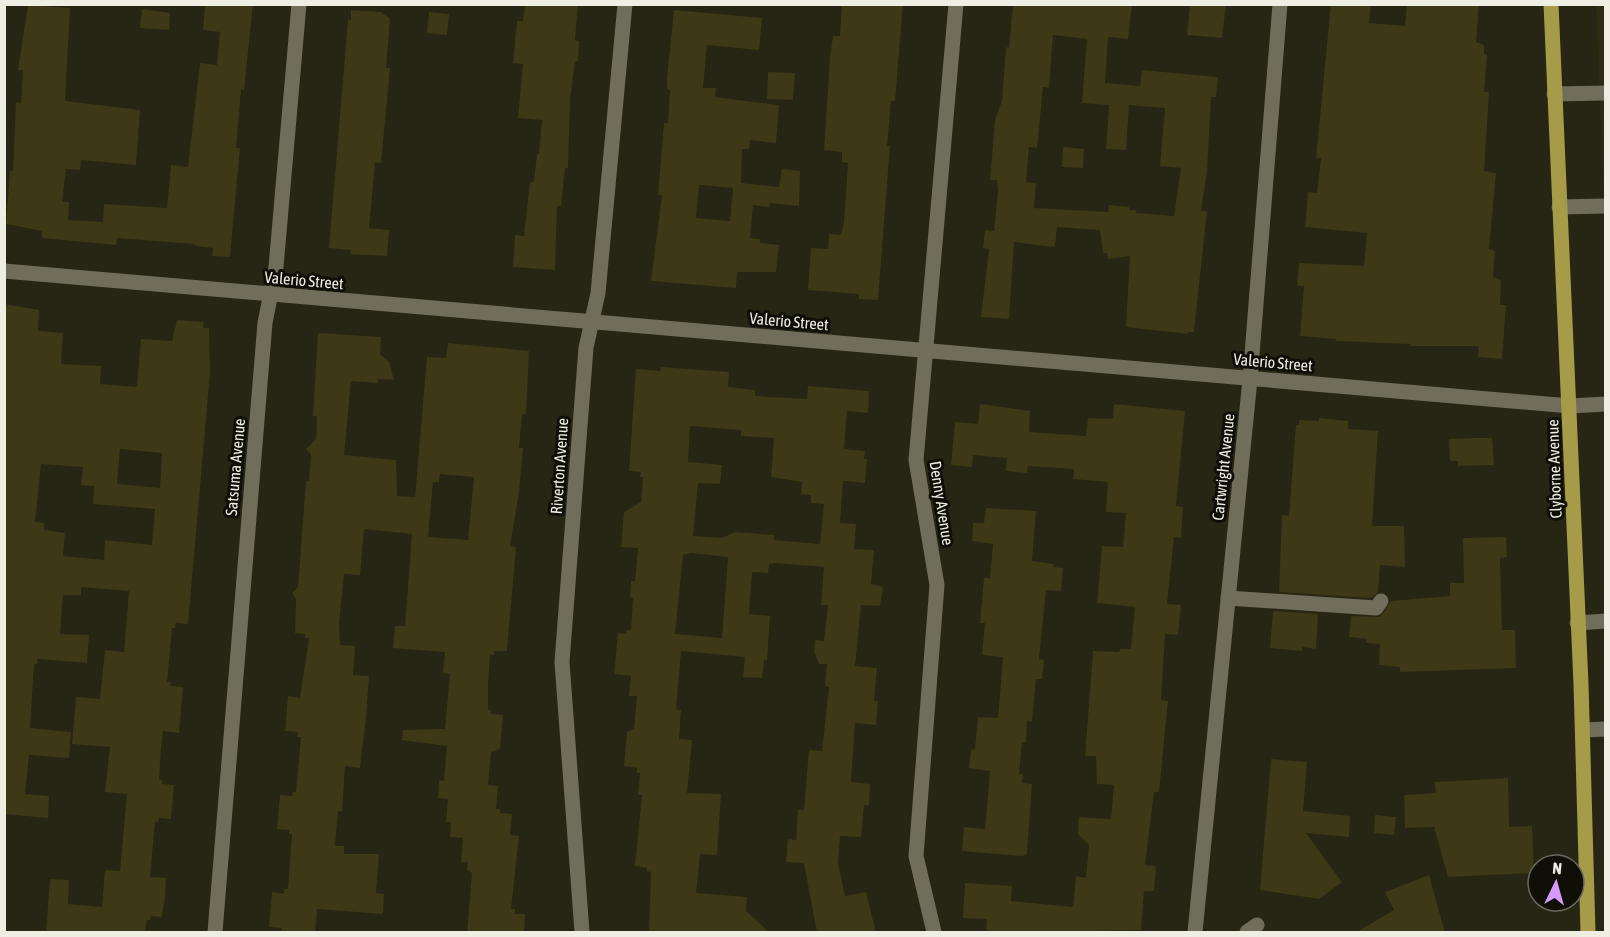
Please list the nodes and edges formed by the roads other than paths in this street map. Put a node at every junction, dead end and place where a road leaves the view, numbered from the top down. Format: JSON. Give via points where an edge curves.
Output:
{"nodes":[{"id":1,"x":298,"y":4,"type":"edge"},
{"id":2,"x":625,"y":4,"type":"edge"},
{"id":3,"x":956,"y":4,"type":"edge"},
{"id":4,"x":1280,"y":4,"type":"edge"},
{"id":5,"x":1551,"y":4,"type":"edge"},
{"id":6,"x":1605,"y":93,"type":"edge"},
{"id":7,"x":1554,"y":94,"type":"junction"},
{"id":8,"x":1605,"y":206,"type":"edge"},
{"id":9,"x":1559,"y":207,"type":"junction"},
{"id":10,"x":4,"y":271,"type":"edge"},
{"id":11,"x":271,"y":296,"type":"junction"},
{"id":12,"x":592,"y":321,"type":"junction"},
{"id":13,"x":927,"y":351,"type":"junction"},
{"id":14,"x":1250,"y":379,"type":"junction"},
{"id":15,"x":1605,"y":404,"type":"edge"},
{"id":16,"x":1570,"y":406,"type":"junction"},
{"id":17,"x":1228,"y":598,"type":"junction"},
{"id":18,"x":1381,"y":601,"type":"dead end"},
{"id":19,"x":1605,"y":621,"type":"edge"},
{"id":20,"x":1577,"y":623,"type":"junction"},
{"id":21,"x":1605,"y":729,"type":"edge"},
{"id":22,"x":1583,"y":730,"type":"junction"},
{"id":23,"x":215,"y":933,"type":"edge"},
{"id":24,"x":582,"y":933,"type":"edge"},
{"id":25,"x":934,"y":933,"type":"edge"},
{"id":26,"x":1195,"y":933,"type":"edge"},
{"id":27,"x":1588,"y":933,"type":"edge"}],
"edges":[{"from":1,"to":11,"type":"street","name":"Satsuma Avenue"},
{"from":2,"to":12,"type":"street","name":"Riverton Avenue","via":[[598,293]]},
{"from":3,"to":13,"type":"street","name":"Denny Avenue"},
{"from":4,"to":14,"type":"street","name":"Cartwright Avenue"},
{"from":5,"to":7,"type":"main road","name":"Clyborne Avenue"},
{"from":6,"to":7,"type":"street"},
{"from":7,"to":9,"type":"main road","name":"Clyborne Avenue"},
{"from":8,"to":9,"type":"street"},
{"from":9,"to":16,"type":"main road","name":"Clyborne Avenue"},
{"from":10,"to":11,"type":"street","name":"Valerio Street"},
{"from":11,"to":12,"type":"street","name":"Valerio Street"},
{"from":11,"to":23,"type":"street","name":"Satsuma Avenue","via":[[265,323]]},
{"from":12,"to":13,"type":"street","name":"Valerio Street"},
{"from":12,"to":24,"type":"street","name":"Riverton Avenue","via":[[586,348],[562,662]]},
{"from":13,"to":14,"type":"street","name":"Valerio Street"},
{"from":13,"to":25,"type":"street","name":"Denny Avenue","via":[[916,460],[937,585],[916,856]]},
{"from":14,"to":16,"type":"street","name":"Valerio Street"},
{"from":14,"to":17,"type":"street","name":"Cartwright Avenue"},
{"from":15,"to":16,"type":"street","name":"Valerio Street"},
{"from":16,"to":20,"type":"main road","name":"Clyborne Avenue"},
{"from":17,"to":18,"type":"street","via":[[1376,608]]},
{"from":17,"to":26,"type":"street","name":"Cartwright Avenue"},
{"from":19,"to":20,"type":"street"},
{"from":20,"to":22,"type":"main road","name":"Clyborne Avenue"},
{"from":21,"to":22,"type":"street"},
{"from":22,"to":27,"type":"main road","name":"Clyborne Avenue"}]}
